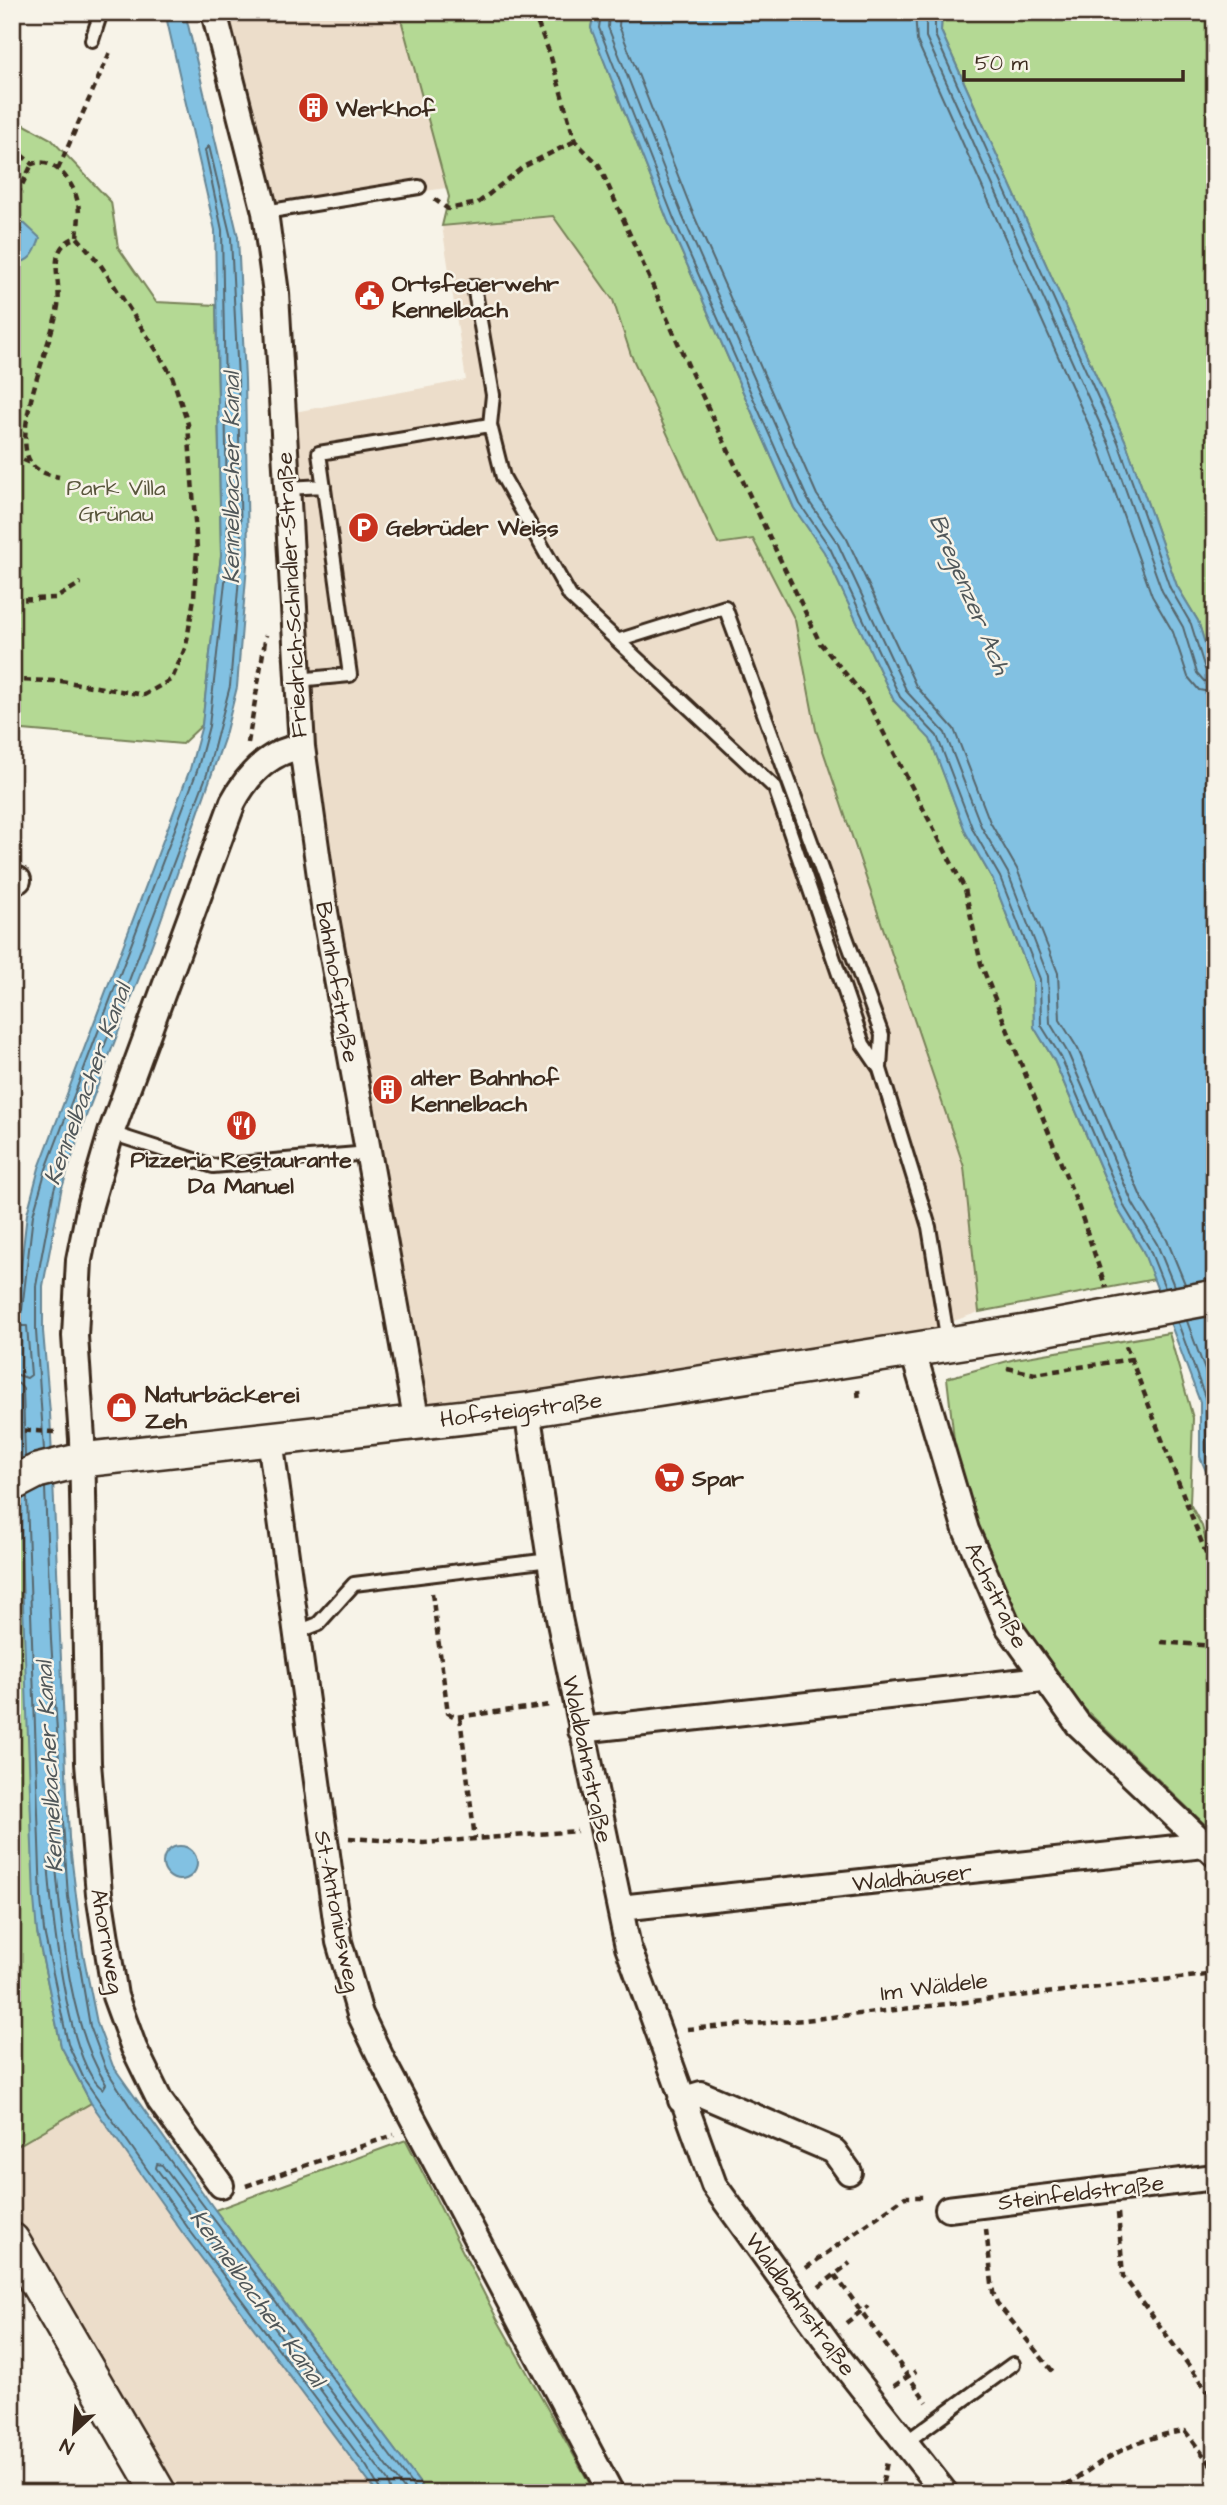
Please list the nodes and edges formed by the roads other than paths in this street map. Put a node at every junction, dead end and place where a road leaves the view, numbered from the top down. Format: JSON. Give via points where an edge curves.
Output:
{"nodes":[{"id":1,"x":102,"y":12,"type":"edge"},
{"id":2,"x":214,"y":12,"type":"edge"},
{"id":3,"x":92,"y":40,"type":"dead end"},
{"id":4,"x":419,"y":187,"type":"road end"},
{"id":5,"x":265,"y":212,"type":"junction"},
{"id":6,"x":474,"y":286,"type":"dead end"},
{"id":7,"x":490,"y":425,"type":"junction"},
{"id":8,"x":324,"y":486,"type":"junction"},
{"id":9,"x":287,"y":488,"type":"junction"},
{"id":10,"x":620,"y":640,"type":"junction"},
{"id":11,"x":296,"y":680,"type":"junction"},
{"id":12,"x":303,"y":747,"type":"junction"},
{"id":13,"x":880,"y":1069,"type":"junction"},
{"id":14,"x":111,"y":1133,"type":"junction"},
{"id":15,"x":369,"y":1153,"type":"junction"},
{"id":16,"x":1215,"y":1297,"type":"edge"},
{"id":17,"x":949,"y":1346,"type":"junction"},
{"id":18,"x":913,"y":1352,"type":"junction"},
{"id":19,"x":527,"y":1410,"type":"junction"},
{"id":20,"x":417,"y":1423,"type":"junction"},
{"id":21,"x":270,"y":1439,"type":"junction"},
{"id":22,"x":82,"y":1460,"type":"junction"},
{"id":23,"x":14,"y":1478,"type":"edge"},
{"id":24,"x":550,"y":1560,"type":"junction"},
{"id":25,"x":295,"y":1633,"type":"junction"},
{"id":26,"x":1043,"y":1679,"type":"junction"},
{"id":27,"x":581,"y":1730,"type":"junction"},
{"id":28,"x":1209,"y":1850,"type":"edge"},
{"id":29,"x":620,"y":1908,"type":"junction"},
{"id":30,"x":681,"y":2100,"type":"junction"},
{"id":31,"x":849,"y":2172,"type":"dead end"},
{"id":32,"x":1215,"y":2177,"type":"edge"},
{"id":33,"x":221,"y":2185,"type":"road end"},
{"id":34,"x":948,"y":2209,"type":"road end"},
{"id":35,"x":12,"y":2240,"type":"edge"},
{"id":36,"x":1013,"y":2364,"type":"dead end"},
{"id":37,"x":906,"y":2442,"type":"junction"},
{"id":38,"x":159,"y":2493,"type":"edge"},
{"id":39,"x":611,"y":2493,"type":"edge"},
{"id":40,"x":945,"y":2493,"type":"edge"}],
"edges":[{"from":1,"to":3,"type":"lane"},
{"from":2,"to":5,"type":"street","name":"Friedrich-Schindler-Straße"},
{"from":4,"to":5,"type":"lane"},
{"from":5,"to":9,"type":"street","name":"Friedrich-Schindler-Straße","via":[[276,293]]},
{"from":6,"to":7,"type":"lane","via":[[493,395]]},
{"from":7,"to":8,"type":"lane","via":[[319,453]]},
{"from":7,"to":10,"type":"lane","via":[[503,477],[570,596]]},
{"from":8,"to":9,"type":"lane"},
{"from":8,"to":11,"type":"lane","via":[[350,676]]},
{"from":9,"to":11,"type":"street","name":"Friedrich-Schindler-Straße"},
{"from":10,"to":13,"type":"lane","via":[[775,788],[863,1044]]},
{"from":10,"to":13,"type":"lane","via":[[725,607],[882,1035]]},
{"from":11,"to":12,"type":"street","name":"Friedrich-Schindler-Straße"},
{"from":12,"to":14,"type":"street","name":"Friedrich-Schindler-Straße","via":[[290,748],[259,766],[246,778],[233,802]]},
{"from":12,"to":15,"type":"street","name":"Bahnhofstraße","via":[[325,912]]},
{"from":13,"to":17,"type":"lane","via":[[929,1227]]},
{"from":14,"to":15,"type":"lane","via":[[213,1166]]},
{"from":14,"to":22,"type":"street","name":"Friedrich-Schindler-Straße","via":[[79,1260],[75,1336]]},
{"from":15,"to":20,"type":"street","name":"Bahnhofstraße"},
{"from":16,"to":17,"type":"main road","name":"Hofsteigstraße","bridge":true},
{"from":17,"to":18,"type":"main road","name":"Hofsteigstraße"},
{"from":18,"to":19,"type":"main road","name":"Hofsteigstraße"},
{"from":18,"to":26,"type":"street","name":"Achstraße","via":[[966,1531],[1008,1626]]},
{"from":19,"to":20,"type":"main road","name":"Hofsteigstraße"},
{"from":19,"to":24,"type":"street","name":"Waldbahnstraße"},
{"from":20,"to":21,"type":"main road","name":"Hofsteigstraße"},
{"from":21,"to":22,"type":"main road","name":"Hofsteigstraße"},
{"from":21,"to":25,"type":"street","name":"St.-Antoniusweg"},
{"from":22,"to":23,"type":"main road","name":"Hofsteigstraße"},
{"from":22,"to":33,"type":"street","name":"Ahornweg","via":[[88,1763],[99,1894],[116,1996],[160,2101]]},
{"from":24,"to":25,"type":"lane","via":[[354,1584],[318,1623]]},
{"from":24,"to":27,"type":"street","name":"Waldbahnstraße"},
{"from":25,"to":39,"type":"street","name":"St.-Antoniusweg","via":[[347,1976],[360,2014]]},
{"from":26,"to":27,"type":"street"},
{"from":26,"to":28,"type":"street","name":"Achstraße","via":[[1078,1724]]},
{"from":27,"to":29,"type":"street","name":"Waldbahnstraße"},
{"from":28,"to":29,"type":"street","name":"Waldhäuser"},
{"from":29,"to":30,"type":"street","name":"Waldbahnstraße","via":[[628,1947]]},
{"from":30,"to":31,"type":"street","via":[[701,2094],[713,2099],[834,2151]]},
{"from":30,"to":37,"type":"street","name":"Waldbahnstraße","via":[[714,2185]]},
{"from":32,"to":34,"type":"street","name":"Steinfeldstraße"},
{"from":35,"to":38,"type":"main road"},
{"from":36,"to":37,"type":"lane"},
{"from":37,"to":40,"type":"street","name":"Waldbahnstraße"}]}
